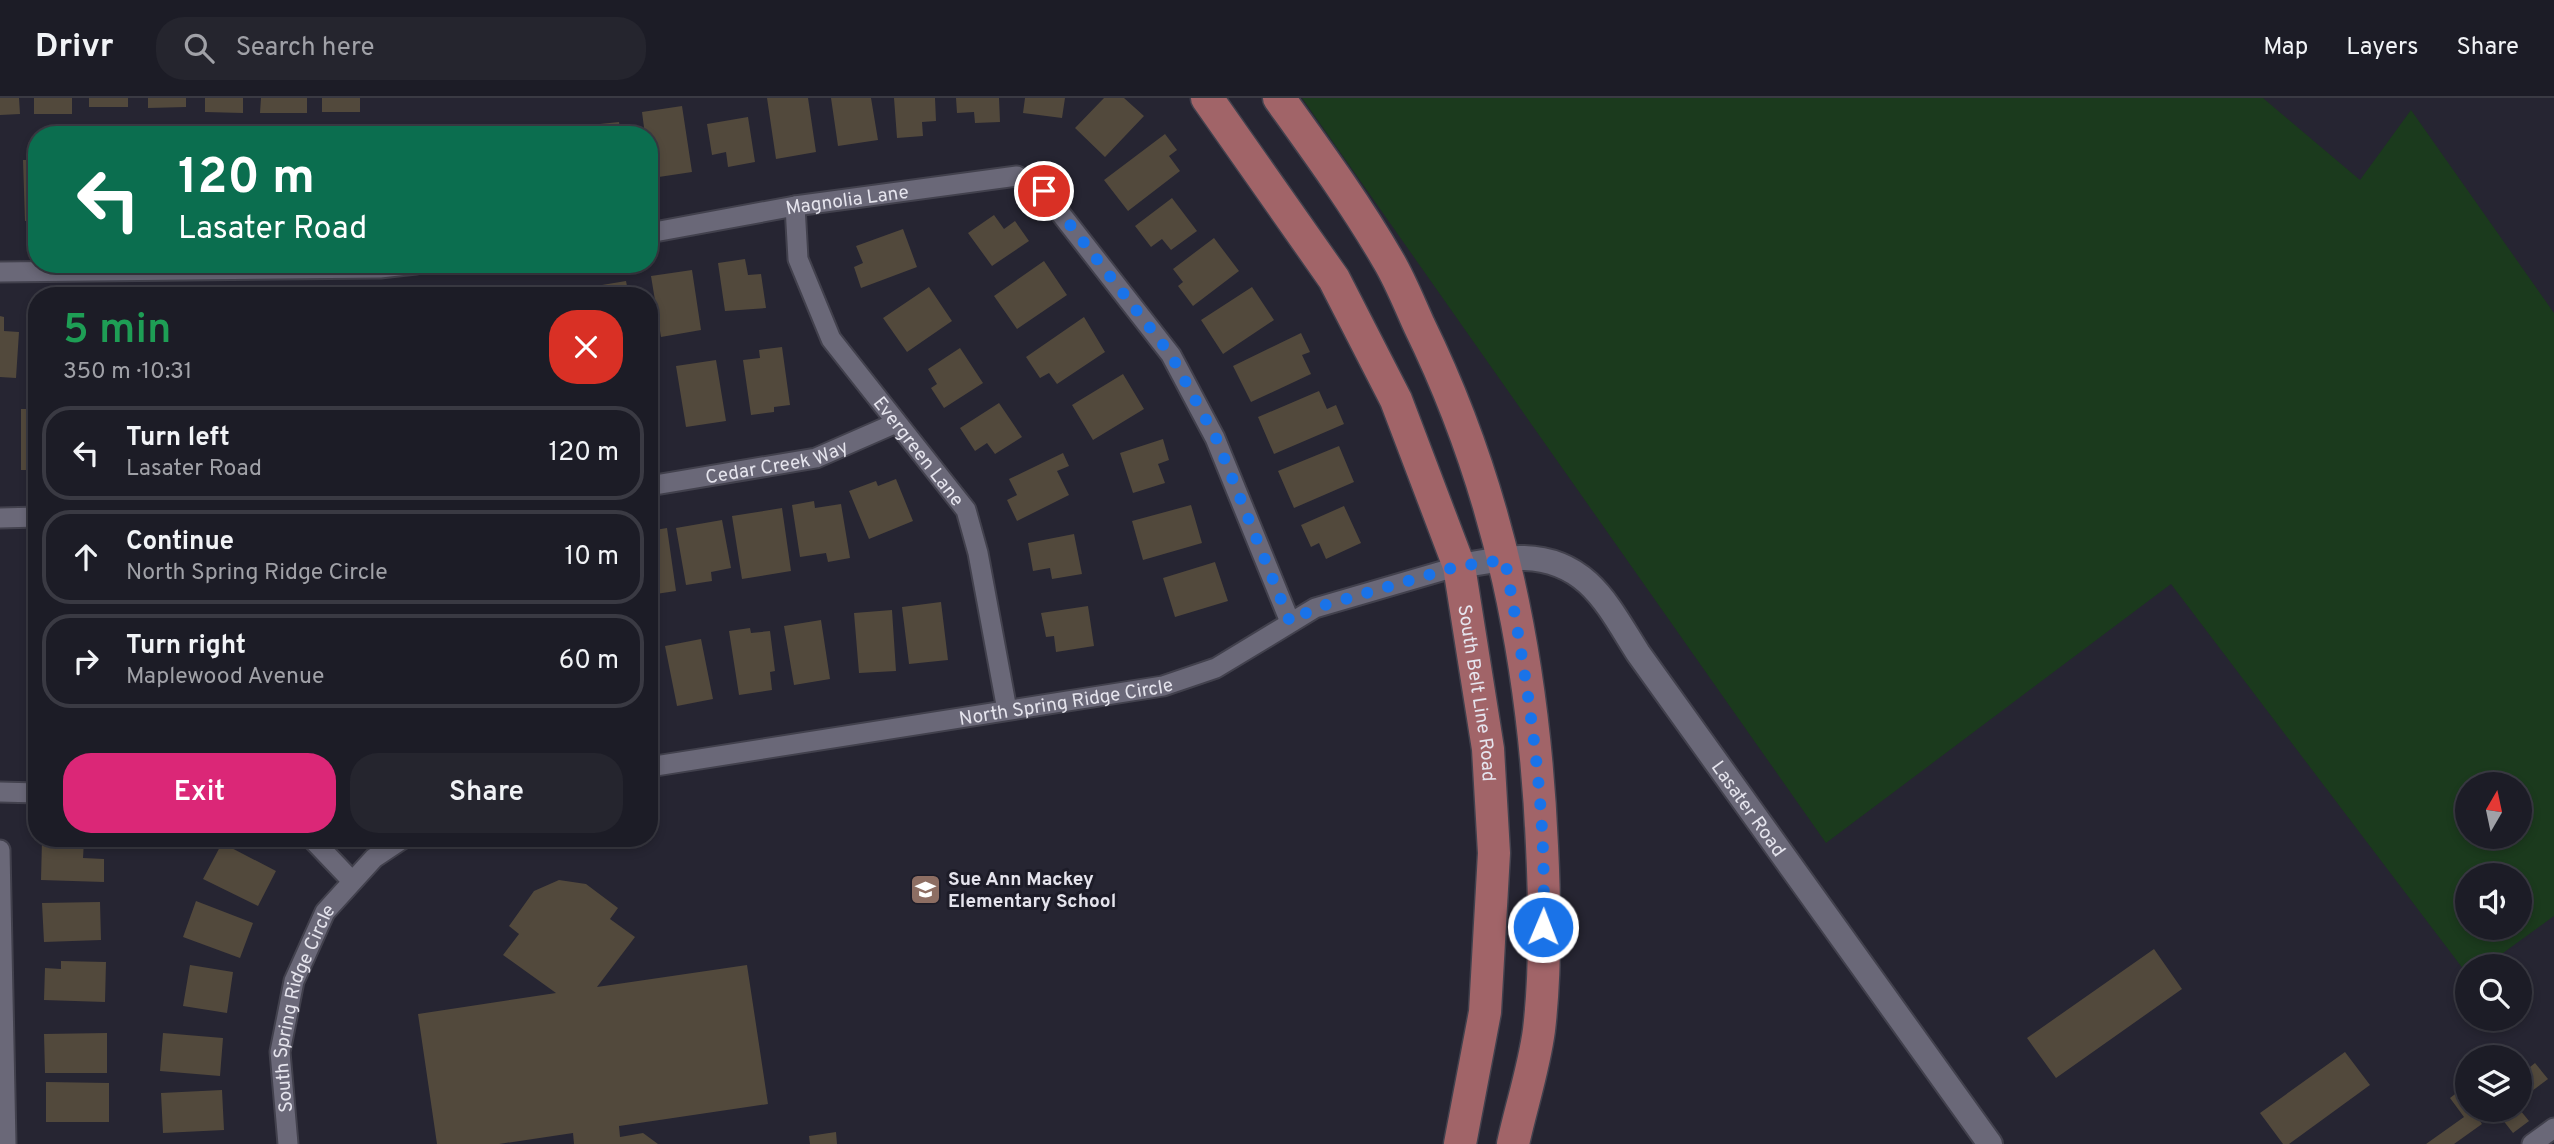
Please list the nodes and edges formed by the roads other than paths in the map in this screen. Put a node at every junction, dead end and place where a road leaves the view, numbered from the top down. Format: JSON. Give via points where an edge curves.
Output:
{"nodes":[{"id":1,"x":1208,"y":98,"type":"edge"},
{"id":2,"x":1279,"y":98,"type":"edge"},
{"id":3,"x":795,"y":206,"type":"junction"},
{"id":4,"x":658,"y":231,"type":"edge"},
{"id":5,"x":0,"y":272,"type":"edge"},
{"id":6,"x":28,"y":272,"type":"edge"},
{"id":7,"x":896,"y":422,"type":"junction"},
{"id":8,"x":658,"y":484,"type":"edge"},
{"id":9,"x":28,"y":517,"type":"edge"},
{"id":10,"x":0,"y":518,"type":"edge"},
{"id":11,"x":1505,"y":560,"type":"junction"},
{"id":12,"x":1459,"y":566,"type":"junction"},
{"id":13,"x":1290,"y":622,"type":"junction"},
{"id":14,"x":1007,"y":710,"type":"junction"},
{"id":15,"x":658,"y":766,"type":"edge"},
{"id":16,"x":0,"y":792,"type":"edge"},
{"id":17,"x":28,"y":793,"type":"edge"},
{"id":18,"x":320,"y":847,"type":"edge"},
{"id":19,"x":390,"y":847,"type":"edge"},
{"id":20,"x":0,"y":850,"type":"edge"},
{"id":21,"x":352,"y":881,"type":"junction"},
{"id":22,"x":2554,"y":1128,"type":"edge"},
{"id":23,"x":6,"y":1144,"type":"edge"},
{"id":24,"x":288,"y":1144,"type":"edge"},
{"id":25,"x":1460,"y":1144,"type":"edge"},
{"id":26,"x":1513,"y":1144,"type":"edge"},
{"id":27,"x":1990,"y":1144,"type":"edge"},
{"id":28,"x":2532,"y":1144,"type":"edge"}],
"edges":[{"from":1,"to":12,"type":"main road","name":"South Belt Line Road","via":[[1334,279],[1396,400]]},
{"from":2,"to":11,"type":"main road","via":[[1394,272],[1444,376],[1484,481]]},
{"from":3,"to":4,"type":"street","name":"Magnolia Lane"},
{"from":3,"to":7,"type":"street","name":"Evergreen Lane","via":[[798,259],[831,339]]},
{"from":3,"to":13,"type":"street","name":"Magnolia Lane","via":[[1017,176],[1044,191],[1171,355],[1216,438]]},
{"from":5,"to":6,"type":"street"},
{"from":7,"to":8,"type":"street","name":"Cedar Creek Way","via":[[816,458]]},
{"from":7,"to":14,"type":"street","name":"Evergreen Lane","via":[[966,510]]},
{"from":9,"to":10,"type":"street"},
{"from":11,"to":12,"type":"street","name":"Lasater Road"},
{"from":11,"to":26,"type":"main road","via":[[1539,777],[1544,901],[1539,1031]]},
{"from":11,"to":27,"type":"street","name":"Lasater Road","via":[[1524,558],[1575,570],[1598,591]]},
{"from":12,"to":13,"type":"street","name":"North Spring Ridge Circle","via":[[1315,608]]},
{"from":12,"to":25,"type":"main road","name":"South Belt Line Road","via":[[1488,749],[1494,853],[1485,1012]]},
{"from":13,"to":14,"type":"street","name":"North Spring Ridge Circle","via":[[1216,668],[1163,686]]},
{"from":14,"to":15,"type":"street","name":"North Spring Ridge Circle"},
{"from":16,"to":17,"type":"street"},
{"from":18,"to":21,"type":"street"},
{"from":19,"to":21,"type":"street"},
{"from":20,"to":23,"type":"street"},
{"from":21,"to":24,"type":"street","name":"South Spring Ridge Circle","via":[[325,912],[294,981],[280,1052]]},
{"from":22,"to":28,"type":"street"}]}
